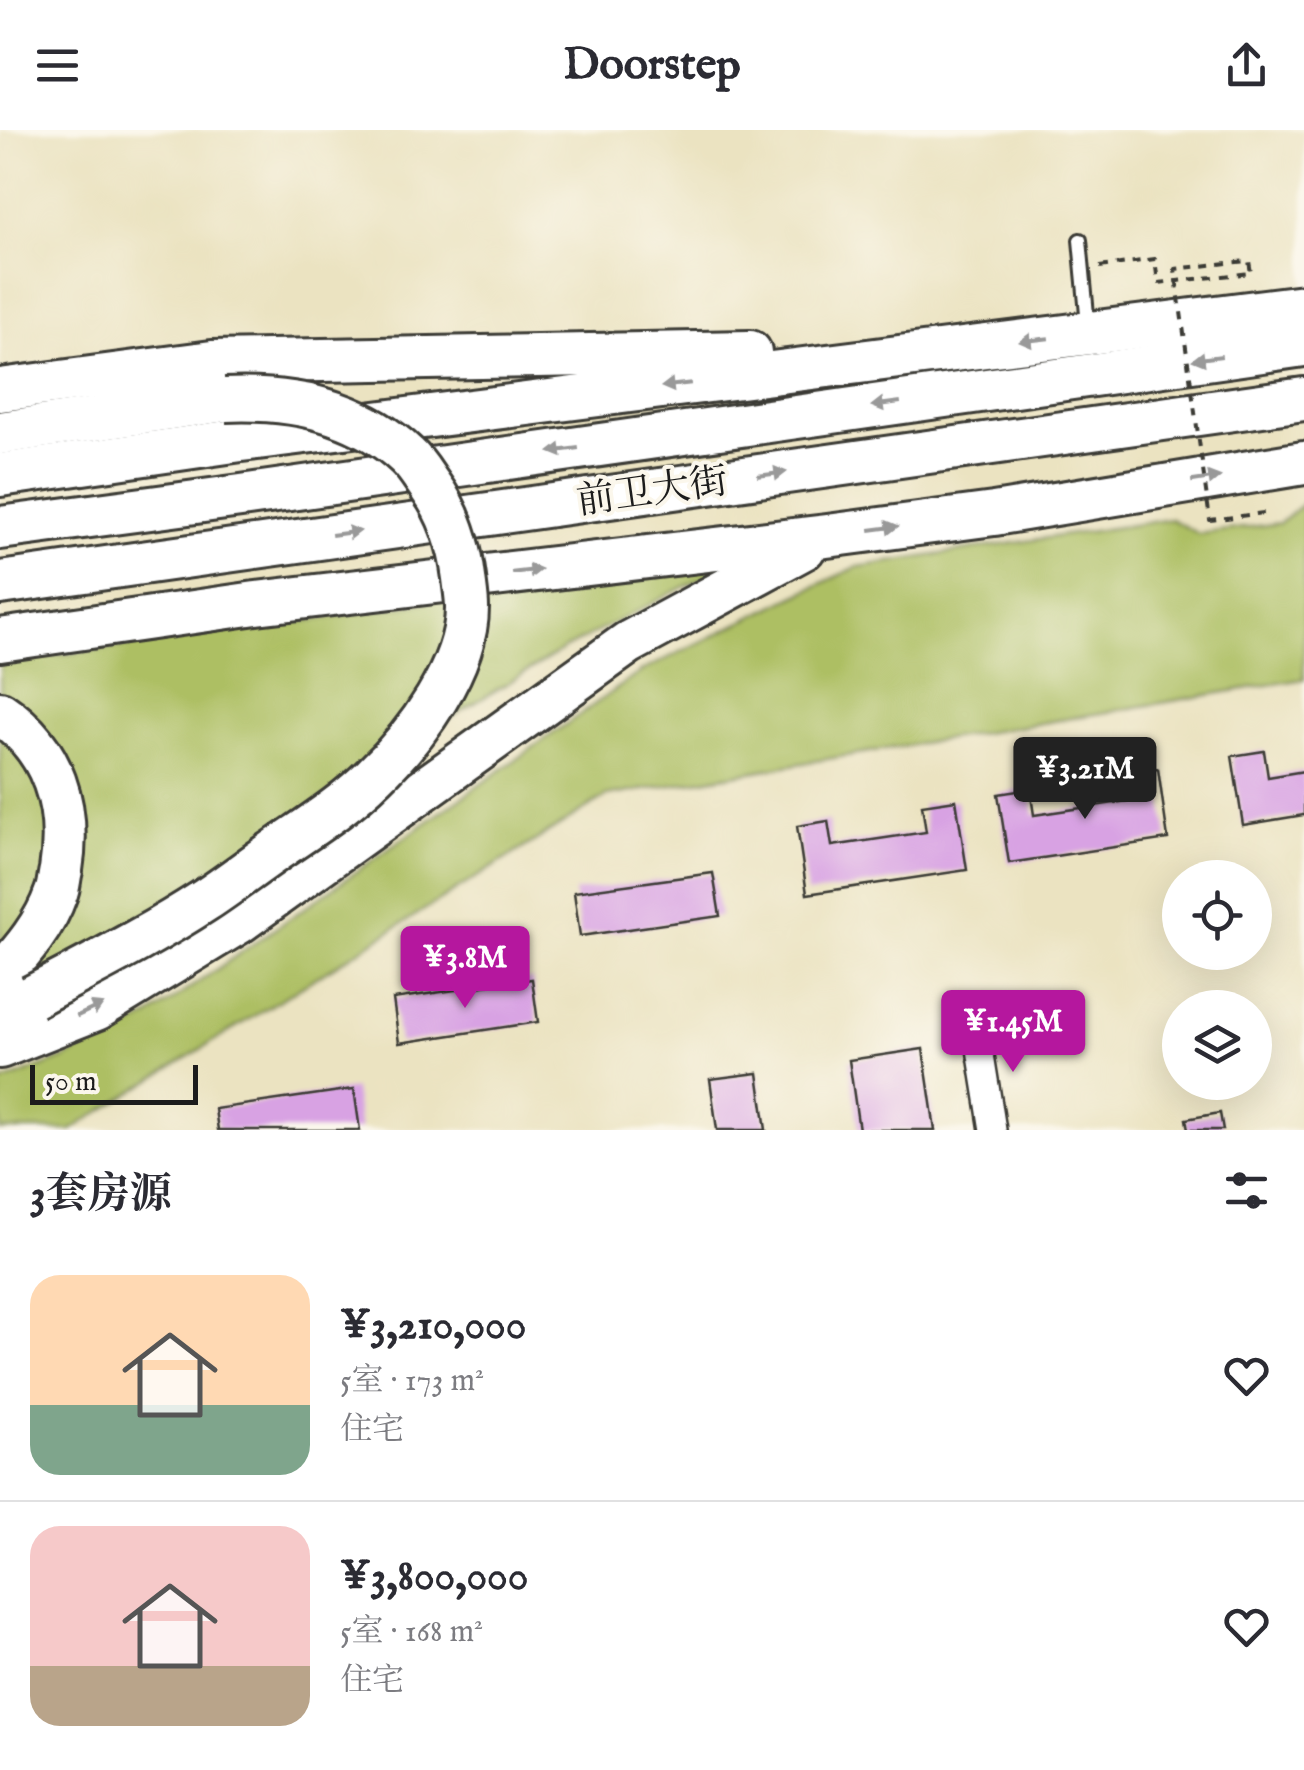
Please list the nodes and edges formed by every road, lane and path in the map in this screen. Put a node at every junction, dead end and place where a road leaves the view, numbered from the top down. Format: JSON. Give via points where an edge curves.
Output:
{"nodes":[{"id":1,"x":1080,"y":240,"type":"dead end"},
{"id":2,"x":1083,"y":270,"type":"junction"},
{"id":3,"x":1304,"y":306,"type":"edge"},
{"id":4,"x":1088,"y":333,"type":"junction"},
{"id":5,"x":1304,"y":344,"type":"edge"},
{"id":6,"x":970,"y":348,"type":"junction"},
{"id":7,"x":0,"y":390,"type":"edge"},
{"id":8,"x":1304,"y":399,"type":"edge"},
{"id":9,"x":0,"y":433,"type":"edge"},
{"id":10,"x":1304,"y":463,"type":"edge"},
{"id":11,"x":0,"y":474,"type":"edge"},
{"id":12,"x":1264,"y":512,"type":"dead end"},
{"id":13,"x":0,"y":528,"type":"edge"},
{"id":14,"x":828,"y":536,"type":"junction"},
{"id":15,"x":0,"y":583,"type":"edge"},
{"id":16,"x":0,"y":640,"type":"edge"},
{"id":17,"x":0,"y":712,"type":"edge"},
{"id":18,"x":11,"y":995,"type":"edge"},
{"id":19,"x":978,"y":1030,"type":"dead end"},
{"id":20,"x":0,"y":1047,"type":"edge"},
{"id":21,"x":993,"y":1130,"type":"edge"}],
"edges":[{"from":1,"to":2,"type":"lane"},
{"from":2,"to":4,"type":"lane"},
{"from":2,"to":12,"type":"path","bridge":true,"via":[[1155,260],[1158,283],[1251,273],[1249,260],[1175,269],[1210,520]]},
{"from":3,"to":4,"type":"highway"},
{"from":4,"to":6,"type":"highway","one_way":true},
{"from":5,"to":13,"type":"highway","name":"前卫大街","one_way":true},
{"from":6,"to":7,"type":"highway","via":[[212,362]]},
{"from":6,"to":11,"type":"highway","one_way":true},
{"from":15,"to":8,"type":"highway","name":"前卫大街","one_way":true},
{"from":9,"to":18,"type":"highway","bridge":true,"via":[[225,400],[262,398],[335,413],[410,458],[436,494],[461,557],[467,608],[453,669],[420,724],[375,776],[202,903]]},
{"from":14,"to":10,"type":"highway","one_way":true},
{"from":16,"to":14,"type":"highway","one_way":true},
{"from":20,"to":14,"type":"highway","one_way":true,"via":[[96,1010],[239,922],[628,642]]},
{"from":17,"to":18,"type":"highway","via":[[36,747],[56,782],[64,818],[57,891]]},
{"from":19,"to":21,"type":"street"}]}
